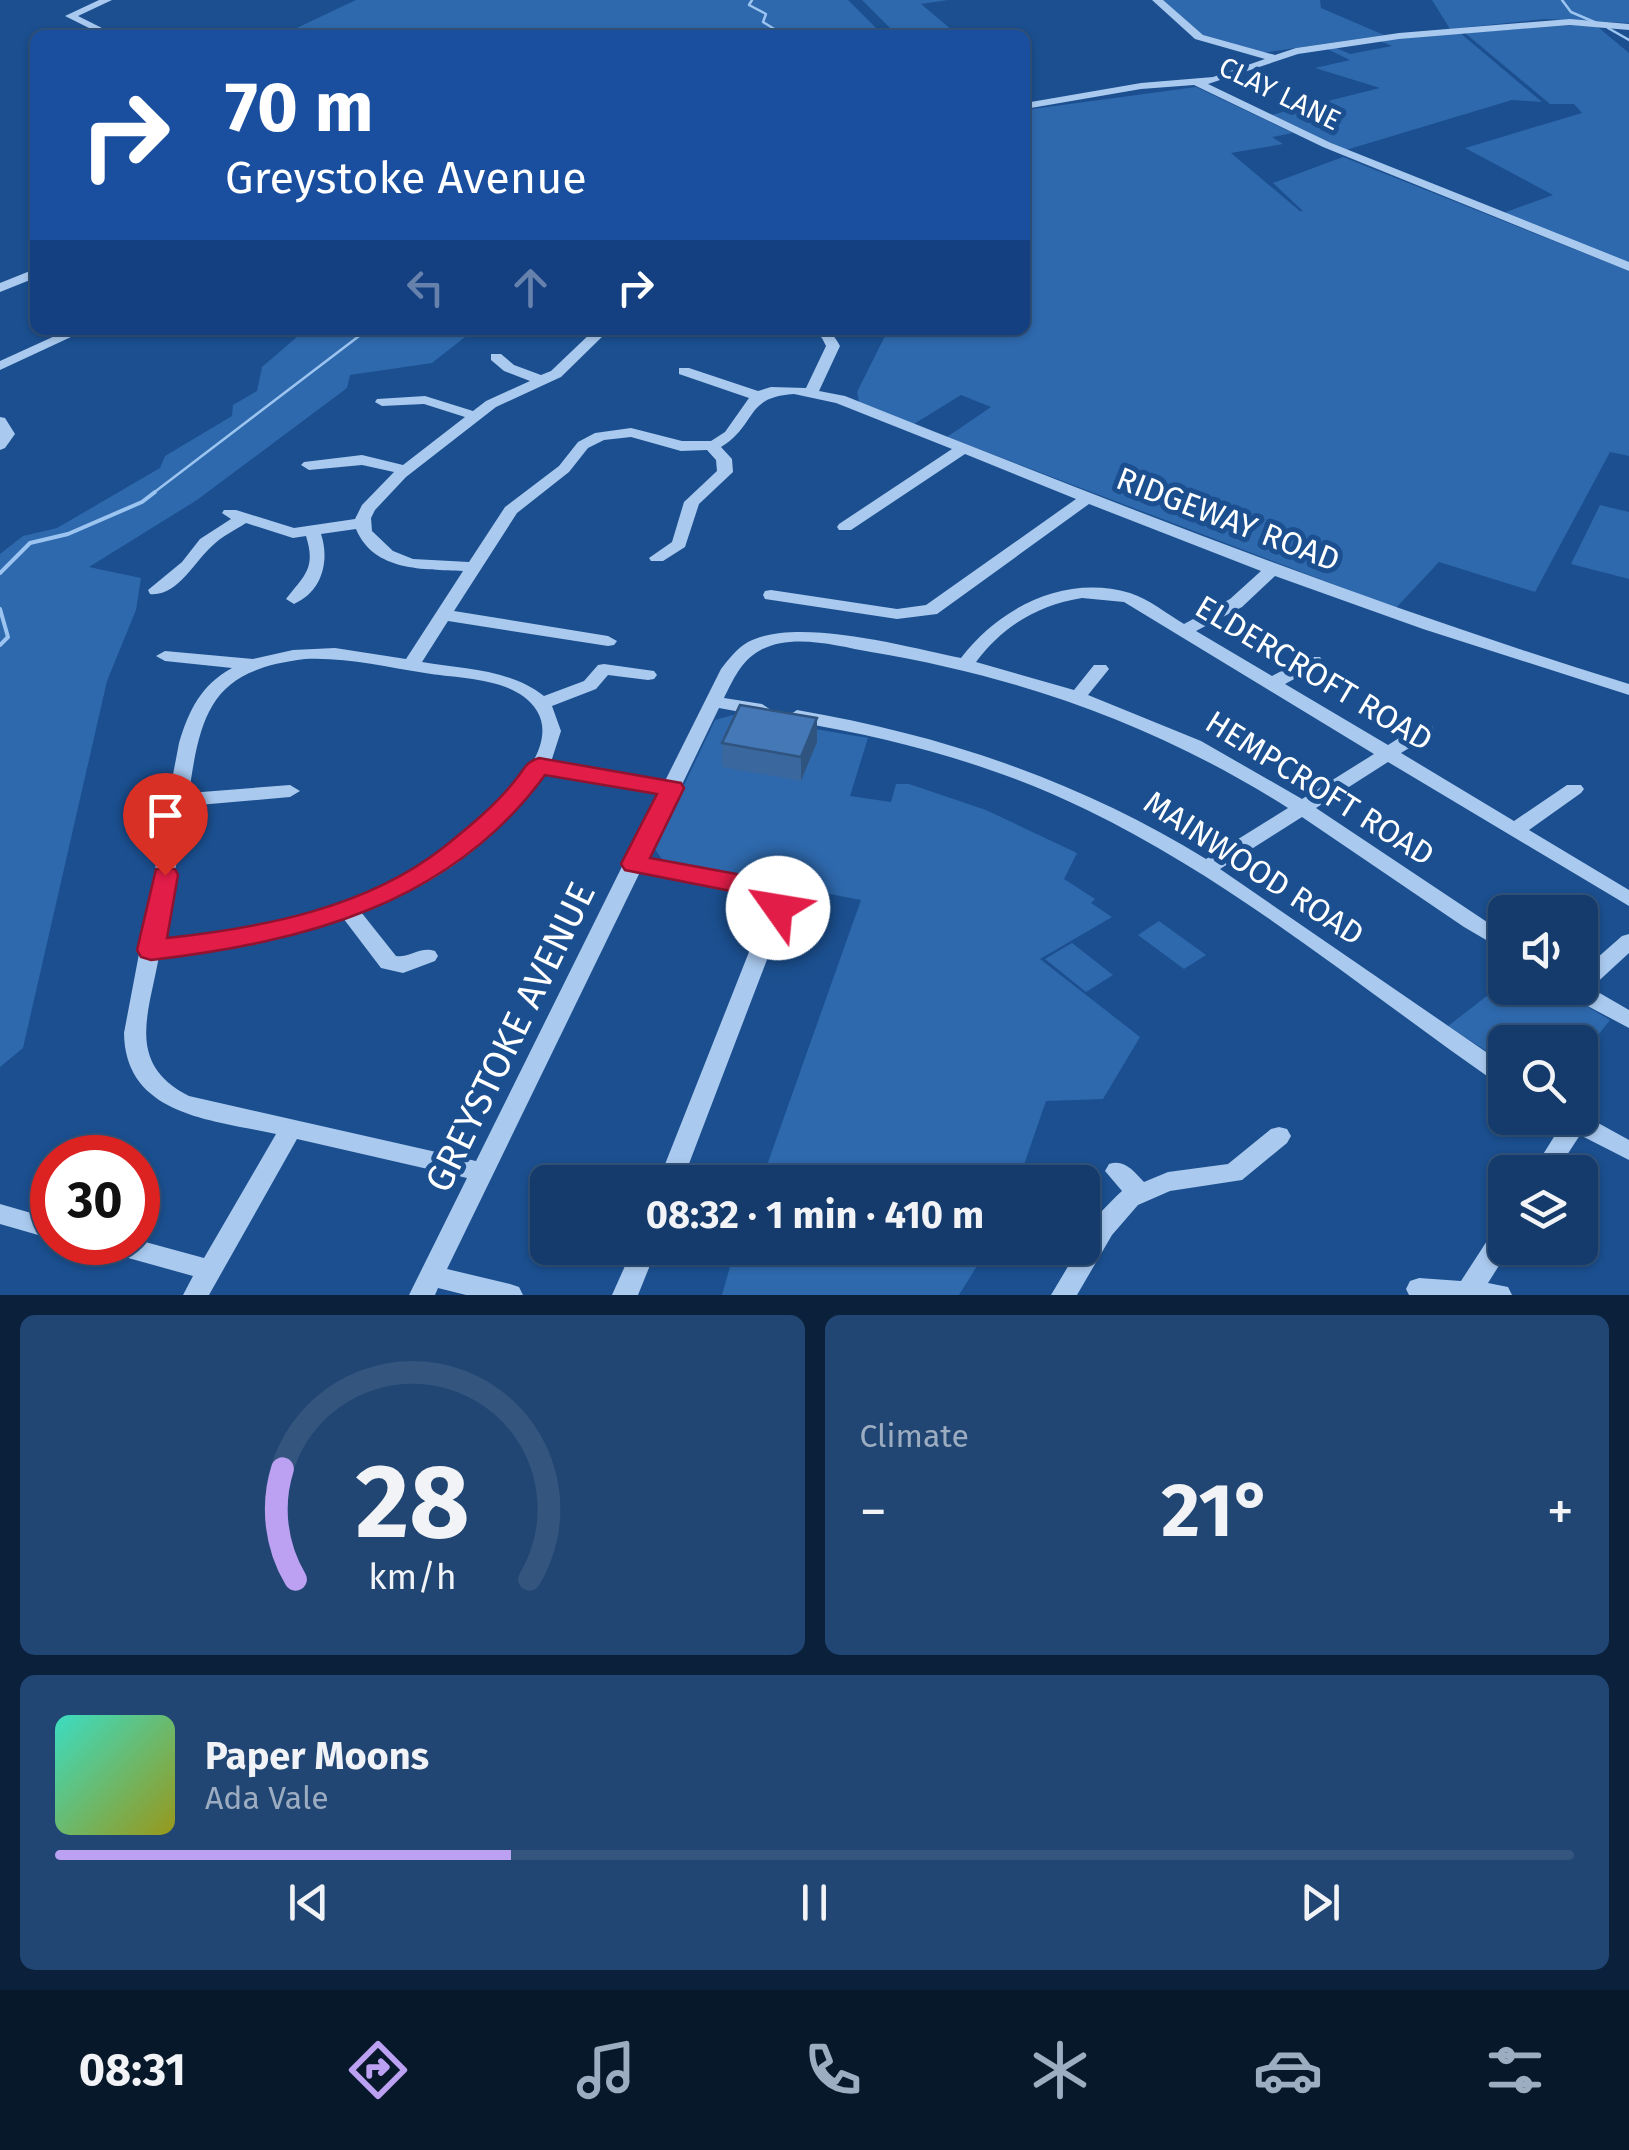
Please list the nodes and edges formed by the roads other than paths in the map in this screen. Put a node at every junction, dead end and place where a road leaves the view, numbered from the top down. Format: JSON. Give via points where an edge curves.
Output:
{"nodes":[{"id":1,"x":107,"y":0,"type":"edge"},
{"id":2,"x":1157,"y":0,"type":"edge"},
{"id":3,"x":1629,"y":27,"type":"edge"},
{"id":4,"x":101,"y":30,"type":"edge"},
{"id":5,"x":1274,"y":58,"type":"junction"},
{"id":6,"x":1197,"y":82,"type":"junction"},
{"id":7,"x":1030,"y":105,"type":"edge"},
{"id":8,"x":1629,"y":267,"type":"edge"},
{"id":9,"x":30,"y":275,"type":"edge"},
{"id":10,"x":0,"y":288,"type":"edge"},
{"id":11,"x":68,"y":335,"type":"edge"},
{"id":12,"x":597,"y":335,"type":"edge"},
{"id":13,"x":826,"y":335,"type":"edge"},
{"id":14,"x":494,"y":362,"type":"dead end"},
{"id":15,"x":0,"y":366,"type":"edge"},
{"id":16,"x":682,"y":371,"type":"dead end"},
{"id":17,"x":543,"y":380,"type":"junction"},
{"id":18,"x":811,"y":392,"type":"junction"},
{"id":19,"x":758,"y":396,"type":"junction"},
{"id":20,"x":389,"y":399,"type":"dead end"},
{"id":21,"x":475,"y":416,"type":"junction"},
{"id":22,"x":0,"y":420,"type":"edge"},
{"id":23,"x":0,"y":445,"type":"edge"},
{"id":24,"x":712,"y":445,"type":"junction"},
{"id":25,"x":964,"y":448,"type":"junction"},
{"id":26,"x":317,"y":460,"type":"dead end"},
{"id":27,"x":406,"y":470,"type":"junction"},
{"id":28,"x":1087,"y":498,"type":"junction"},
{"id":29,"x":362,"y":523,"type":"junction"},
{"id":30,"x":845,"y":527,"type":"dead end"},
{"id":31,"x":313,"y":532,"type":"junction"},
{"id":32,"x":654,"y":558,"type":"dead end"},
{"id":33,"x":476,"y":567,"type":"junction"},
{"id":34,"x":1273,"y":569,"type":"junction"},
{"id":35,"x":160,"y":583,"type":"dead end"},
{"id":36,"x":771,"y":595,"type":"dead end"},
{"id":37,"x":294,"y":599,"type":"dead end"},
{"id":38,"x":446,"y":615,"type":"junction"},
{"id":39,"x":1185,"y":630,"type":"junction"},
{"id":40,"x":608,"y":640,"type":"dead end"},
{"id":41,"x":165,"y":656,"type":"dead end"},
{"id":42,"x":208,"y":660,"type":"junction"},
{"id":43,"x":1316,"y":660,"type":"dead end"},
{"id":44,"x":966,"y":664,"type":"junction"},
{"id":45,"x":257,"y":665,"type":"junction"},
{"id":46,"x":411,"y":665,"type":"junction"},
{"id":47,"x":1101,"y":668,"type":"dead end"},
{"id":48,"x":648,"y":675,"type":"dead end"},
{"id":49,"x":1273,"y":683,"type":"junction"},
{"id":50,"x":1629,"y":690,"type":"edge"},
{"id":51,"x":212,"y":691,"type":"junction"},
{"id":52,"x":1076,"y":697,"type":"junction"},
{"id":53,"x":714,"y":702,"type":"junction"},
{"id":54,"x":540,"y":704,"type":"junction"},
{"id":55,"x":1426,"y":729,"type":"dead end"},
{"id":56,"x":1389,"y":753,"type":"junction"},
{"id":57,"x":539,"y":766,"type":"junction"},
{"id":58,"x":672,"y":788,"type":"junction"},
{"id":59,"x":1576,"y":788,"type":"dead end"},
{"id":60,"x":290,"y":792,"type":"dead end"},
{"id":61,"x":180,"y":800,"type":"junction"},
{"id":62,"x":1301,"y":809,"type":"junction"},
{"id":63,"x":1515,"y":830,"type":"junction"},
{"id":64,"x":634,"y":864,"type":"junction"},
{"id":65,"x":1205,"y":869,"type":"junction"},
{"id":66,"x":1629,"y":899,"type":"edge"},
{"id":67,"x":348,"y":909,"type":"junction"},
{"id":68,"x":1488,"y":933,"type":"edge"},
{"id":69,"x":1629,"y":941,"type":"edge"},
{"id":70,"x":151,"y":950,"type":"junction"},
{"id":71,"x":427,"y":956,"type":"dead end"},
{"id":72,"x":1598,"y":969,"type":"edge"},
{"id":73,"x":1598,"y":1001,"type":"edge"},
{"id":74,"x":1629,"y":1020,"type":"edge"},
{"id":75,"x":1488,"y":1065,"type":"edge"},
{"id":76,"x":290,"y":1130,"type":"junction"},
{"id":77,"x":1598,"y":1134,"type":"edge"},
{"id":78,"x":1279,"y":1136,"type":"dead end"},
{"id":79,"x":1629,"y":1151,"type":"edge"},
{"id":80,"x":677,"y":1165,"type":"edge"},
{"id":81,"x":1117,"y":1171,"type":"dead end"},
{"id":82,"x":484,"y":1172,"type":"junction"},
{"id":83,"x":1139,"y":1192,"type":"junction"},
{"id":84,"x":0,"y":1214,"type":"edge"},
{"id":85,"x":30,"y":1223,"type":"edge"},
{"id":86,"x":160,"y":1257,"type":"edge"},
{"id":87,"x":1488,"y":1261,"type":"edge"},
{"id":88,"x":637,"y":1265,"type":"edge"},
{"id":89,"x":210,"y":1270,"type":"junction"},
{"id":90,"x":427,"y":1286,"type":"edge"},
{"id":91,"x":1419,"y":1289,"type":"dead end"},
{"id":92,"x":1469,"y":1291,"type":"junction"},
{"id":93,"x":196,"y":1295,"type":"edge"},
{"id":94,"x":510,"y":1295,"type":"edge"},
{"id":95,"x":624,"y":1295,"type":"edge"},
{"id":96,"x":1064,"y":1295,"type":"edge"},
{"id":97,"x":1499,"y":1295,"type":"edge"}],
"edges":[{"from":1,"to":4,"type":"street","via":[[70,16]]},
{"from":2,"to":5,"type":"street","via":[[1199,37]]},
{"from":3,"to":5,"type":"street","name":"CLAY LANE","via":[[1554,22],[1399,36]]},
{"from":5,"to":6,"type":"street","name":"CLAY LANE"},
{"from":6,"to":7,"type":"street"},
{"from":6,"to":8,"type":"street","name":"CLAY LANE","via":[[1327,145]]},
{"from":9,"to":10,"type":"street"},
{"from":11,"to":15,"type":"street"},
{"from":12,"to":17,"type":"street"},
{"from":13,"to":18,"type":"street","via":[[833,346]]},
{"from":14,"to":17,"type":"street"},
{"from":16,"to":19,"type":"street"},
{"from":17,"to":21,"type":"street"},
{"from":18,"to":19,"type":"street"},
{"from":18,"to":25,"type":"street","name":"RIDGEWAY ROAD"},
{"from":19,"to":24,"type":"street","via":[[730,435]]},
{"from":20,"to":21,"type":"street","via":[[425,400]]},
{"from":21,"to":27,"type":"street"},
{"from":22,"to":23,"type":"street","via":[[8,434]]},
{"from":24,"to":32,"type":"street","via":[[726,472],[692,502],[678,544]]},
{"from":24,"to":33,"type":"street","via":[[686,447],[631,432],[590,440],[562,472],[517,503]]},
{"from":25,"to":28,"type":"street","name":"RIDGEWAY ROAD"},
{"from":25,"to":30,"type":"street"},
{"from":26,"to":27,"type":"street","via":[[368,460]]},
{"from":27,"to":29,"type":"street"},
{"from":28,"to":34,"type":"street","name":"RIDGEWAY ROAD"},
{"from":28,"to":36,"type":"street","via":[[931,610],[886,612]]},
{"from":29,"to":31,"type":"street"},
{"from":29,"to":33,"type":"street","via":[[390,560]]},
{"from":31,"to":35,"type":"street","via":[[279,531],[236,516],[188,565]]},
{"from":31,"to":37,"type":"street","via":[[322,558],[313,586]]},
{"from":33,"to":38,"type":"street"},
{"from":34,"to":39,"type":"street","via":[[1236,603]]},
{"from":34,"to":50,"type":"street","name":"RIDGEWAY ROAD"},
{"from":38,"to":40,"type":"street"},
{"from":38,"to":46,"type":"street"},
{"from":39,"to":44,"type":"street","name":"ELDERCROFT ROAD","via":[[1129,598],[1074,592],[1000,625]]},
{"from":39,"to":49,"type":"street","name":"ELDERCROFT ROAD"},
{"from":41,"to":42,"type":"street"},
{"from":42,"to":45,"type":"street"},
{"from":42,"to":51,"type":"street","via":[[202,669]]},
{"from":43,"to":49,"type":"street"},
{"from":44,"to":52,"type":"street","name":"HEMPCROFT ROAD"},
{"from":44,"to":53,"type":"street","name":"HEMPCROFT ROAD","via":[[817,638],[774,638],[736,659]]},
{"from":45,"to":46,"type":"street","via":[[327,653]]},
{"from":45,"to":51,"type":"street"},
{"from":46,"to":54,"type":"street","via":[[502,681]]},
{"from":47,"to":52,"type":"street"},
{"from":48,"to":54,"type":"street","via":[[604,669],[592,684]]},
{"from":49,"to":56,"type":"street","name":"ELDERCROFT ROAD"},
{"from":51,"to":61,"type":"street","via":[[196,718]]},
{"from":52,"to":62,"type":"street","name":"HEMPCROFT ROAD","via":[[1188,742]]},
{"from":53,"to":58,"type":"street","name":"GREYSTOKE AVENUE"},
{"from":53,"to":65,"type":"street","name":"MAINWOOD ROAD","via":[[855,726],[978,759],[1094,806]]},
{"from":54,"to":57,"type":"street","via":[[552,730]]},
{"from":55,"to":56,"type":"street"},
{"from":56,"to":62,"type":"street"},
{"from":56,"to":63,"type":"street","name":"ELDERCROFT ROAD"},
{"from":57,"to":58,"type":"street"},
{"from":57,"to":67,"type":"street","via":[[510,805],[467,843],[404,884]]},
{"from":58,"to":64,"type":"street","name":"GREYSTOKE AVENUE"},
{"from":59,"to":63,"type":"street"},
{"from":60,"to":61,"type":"street"},
{"from":61,"to":70,"type":"street"},
{"from":62,"to":65,"type":"street"},
{"from":62,"to":68,"type":"street","name":"HEMPCROFT ROAD"},
{"from":63,"to":66,"type":"street","name":"ELDERCROFT ROAD"},
{"from":64,"to":80,"type":"street","via":[[758,887],[779,902]]},
{"from":64,"to":82,"type":"street","name":"GREYSTOKE AVENUE"},
{"from":65,"to":75,"type":"street","name":"MAINWOOD ROAD"},
{"from":67,"to":70,"type":"street","via":[[259,936]]},
{"from":67,"to":71,"type":"street","via":[[388,964]]},
{"from":69,"to":72,"type":"street"},
{"from":70,"to":76,"type":"street","via":[[134,1040],[146,1077],[190,1106]]},
{"from":73,"to":74,"type":"street"},
{"from":76,"to":82,"type":"street"},
{"from":76,"to":89,"type":"street"},
{"from":77,"to":79,"type":"street"},
{"from":78,"to":83,"type":"street","via":[[1266,1159],[1234,1173]]},
{"from":81,"to":83,"type":"street"},
{"from":82,"to":90,"type":"street","name":"GREYSTOKE AVENUE"},
{"from":83,"to":96,"type":"street","via":[[1103,1228]]},
{"from":84,"to":85,"type":"street"},
{"from":86,"to":89,"type":"street"},
{"from":87,"to":92,"type":"street"},
{"from":88,"to":95,"type":"street"},
{"from":89,"to":93,"type":"street"},
{"from":90,"to":94,"type":"street"},
{"from":91,"to":92,"type":"street"},
{"from":92,"to":97,"type":"street"}]}
